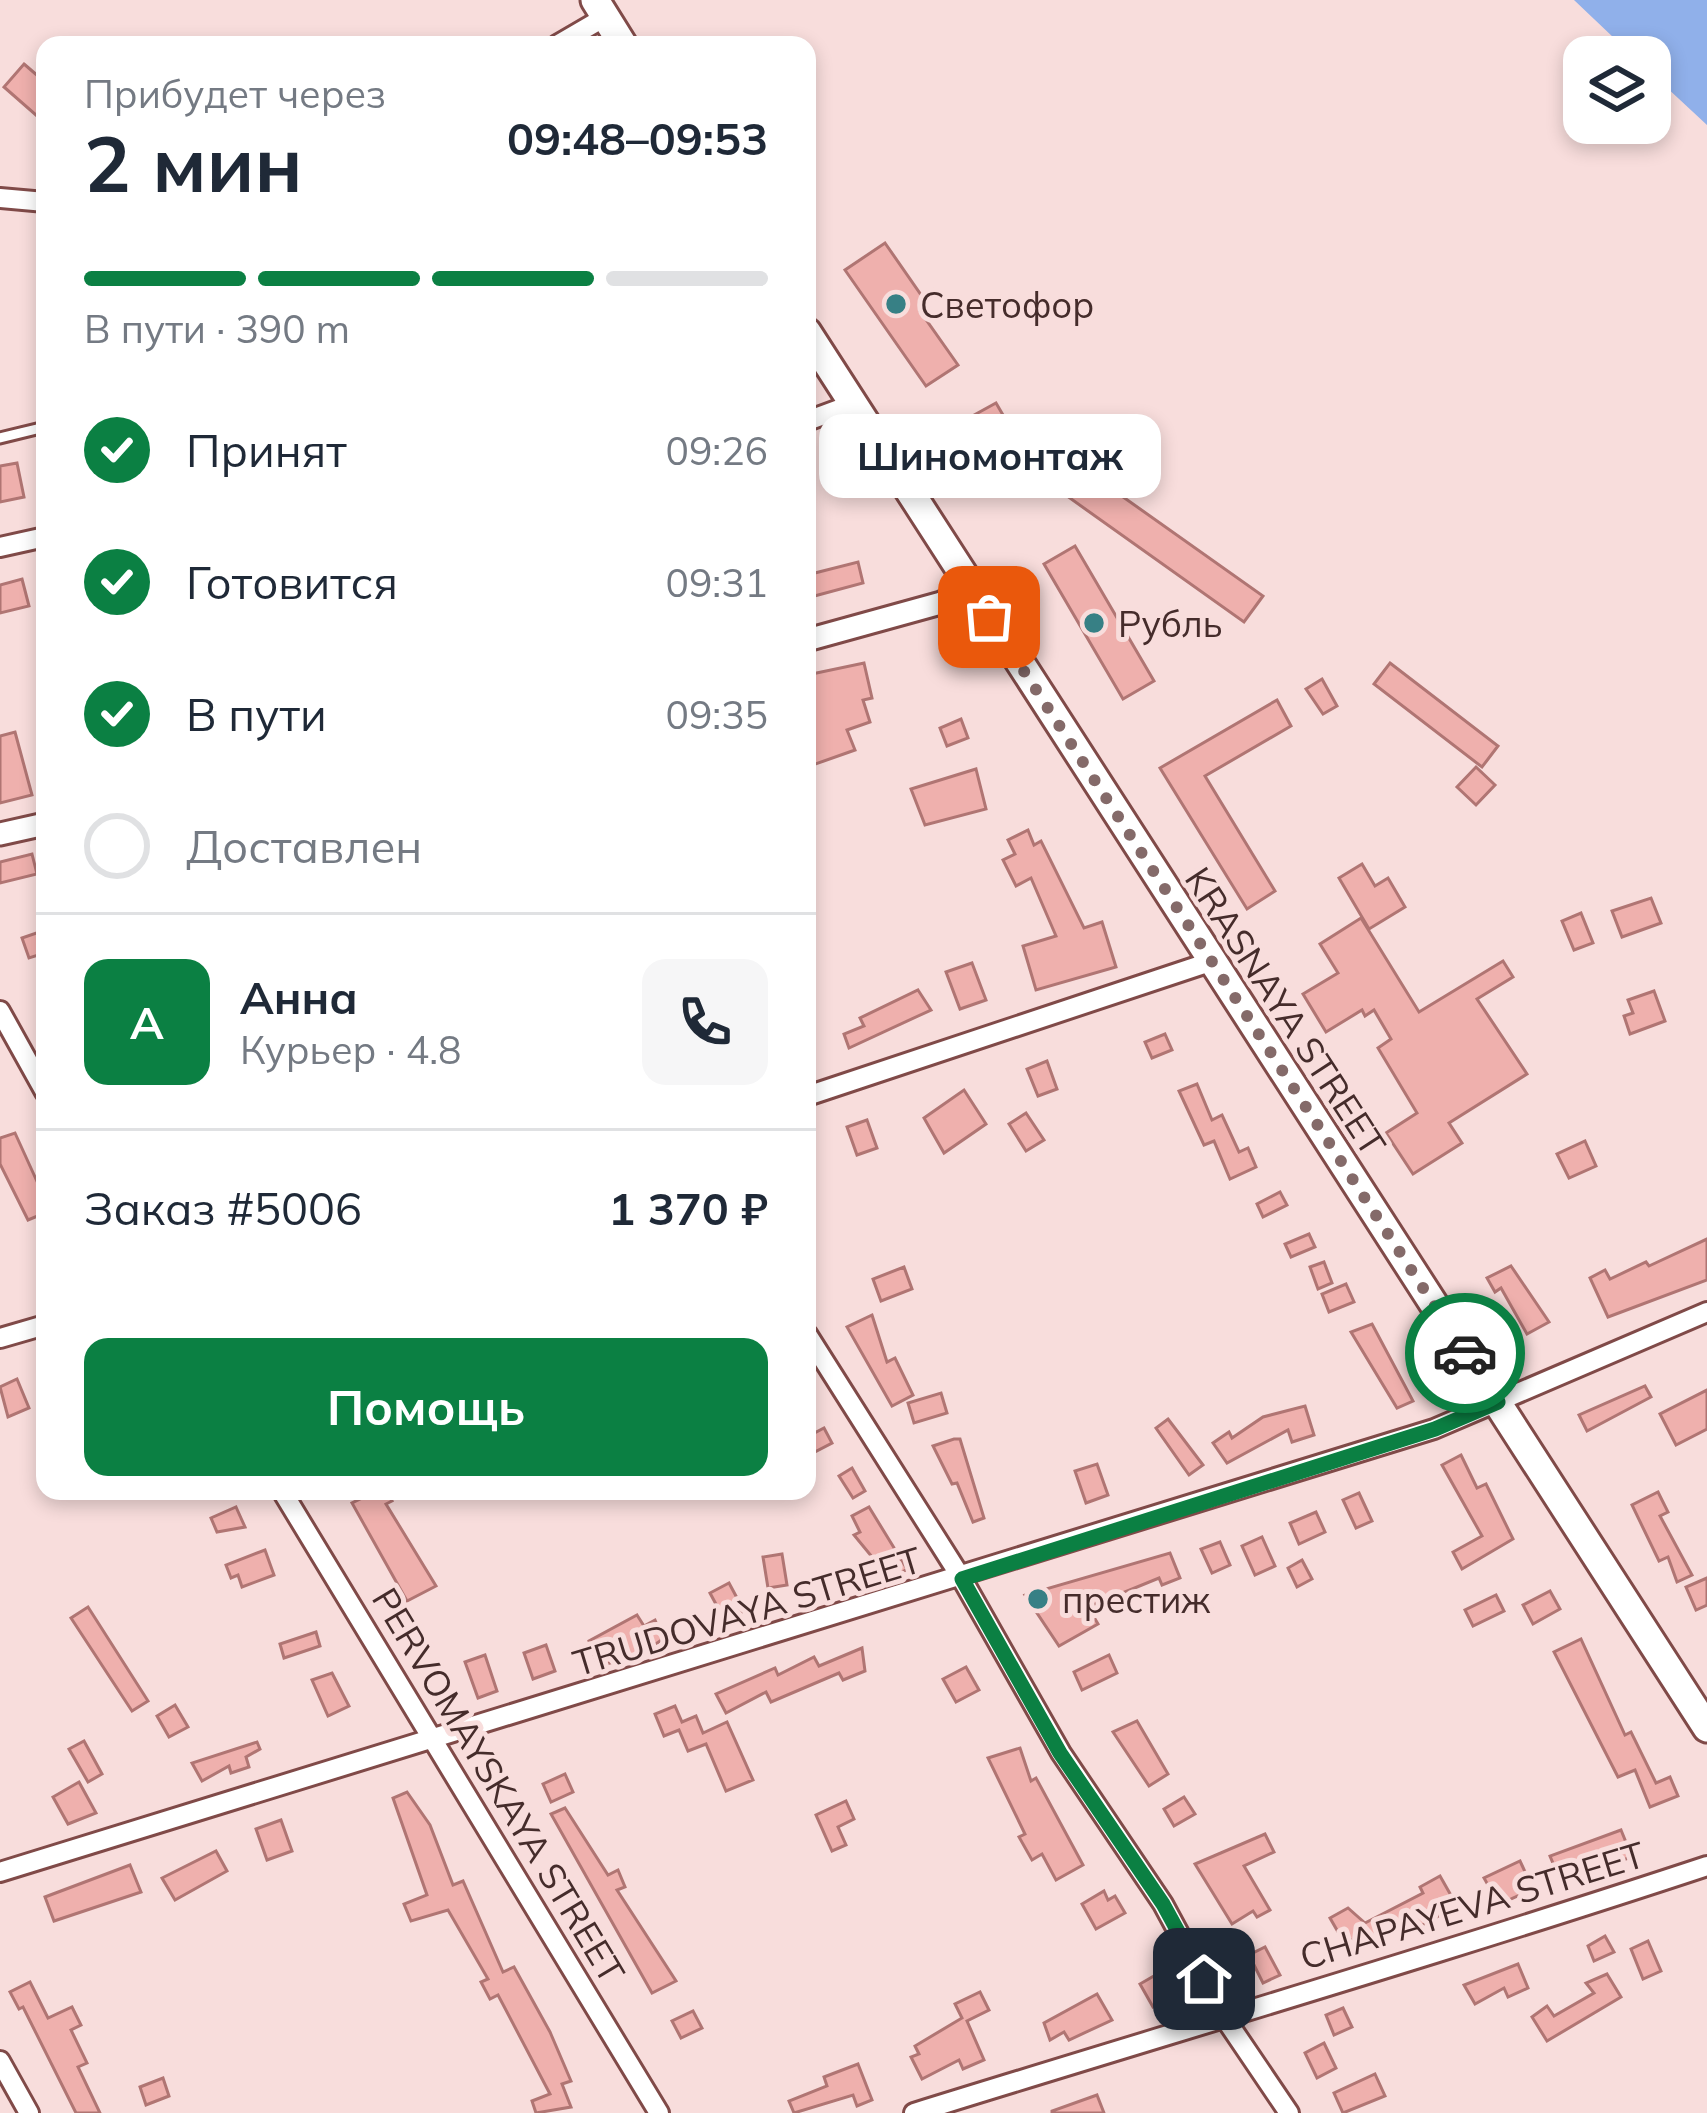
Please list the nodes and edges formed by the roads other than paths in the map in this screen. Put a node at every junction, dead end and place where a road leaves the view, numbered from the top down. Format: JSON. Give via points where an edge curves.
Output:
{"nodes":[{"id":1,"x":600,"y":8,"type":"edge"},
{"id":2,"x":567,"y":36,"type":"edge"},
{"id":3,"x":617,"y":36,"type":"edge"},
{"id":4,"x":0,"y":198,"type":"edge"},
{"id":5,"x":36,"y":201,"type":"edge"},
{"id":6,"x":816,"y":346,"type":"edge"},
{"id":7,"x":853,"y":404,"type":"junction"},
{"id":8,"x":816,"y":418,"type":"edge"},
{"id":9,"x":36,"y":430,"type":"edge"},
{"id":10,"x":0,"y":439,"type":"edge"},
{"id":11,"x":36,"y":539,"type":"edge"},
{"id":12,"x":0,"y":547,"type":"edge"},
{"id":13,"x":971,"y":589,"type":"junction"},
{"id":14,"x":816,"y":638,"type":"edge"},
{"id":15,"x":36,"y":826,"type":"edge"},
{"id":16,"x":0,"y":834,"type":"edge"},
{"id":17,"x":1210,"y":962,"type":"junction"},
{"id":18,"x":0,"y":1011,"type":"edge"},
{"id":19,"x":36,"y":1076,"type":"edge"},
{"id":20,"x":816,"y":1093,"type":"edge"},
{"id":21,"x":1707,"y":1312,"type":"edge"},
{"id":22,"x":36,"y":1328,"type":"edge"},
{"id":23,"x":0,"y":1338,"type":"edge"},
{"id":24,"x":816,"y":1348,"type":"edge"},
{"id":25,"x":1498,"y":1402,"type":"junction"},
{"id":26,"x":288,"y":1500,"type":"edge"},
{"id":27,"x":962,"y":1579,"type":"junction"},
{"id":28,"x":1707,"y":1728,"type":"edge"},
{"id":29,"x":436,"y":1742,"type":"junction"},
{"id":30,"x":1707,"y":1866,"type":"edge"},
{"id":31,"x":0,"y":1872,"type":"edge"},
{"id":32,"x":1224,"y":2017,"type":"junction"},
{"id":33,"x":0,"y":2061,"type":"edge"},
{"id":34,"x":29,"y":2113,"type":"edge"},
{"id":35,"x":659,"y":2113,"type":"edge"},
{"id":36,"x":914,"y":2113,"type":"edge"},
{"id":37,"x":1289,"y":2113,"type":"edge"}],
"edges":[{"from":1,"to":2,"type":"street"},
{"from":1,"to":3,"type":"main road"},
{"from":4,"to":5,"type":"street"},
{"from":6,"to":7,"type":"main road","name":"KRASNAYA STREET"},
{"from":7,"to":8,"type":"street"},
{"from":7,"to":13,"type":"main road","name":"KRASNAYA STREET"},
{"from":9,"to":10,"type":"lane"},
{"from":11,"to":12,"type":"street"},
{"from":13,"to":14,"type":"street"},
{"from":13,"to":17,"type":"main road","name":"KRASNAYA STREET"},
{"from":15,"to":16,"type":"street"},
{"from":17,"to":20,"type":"street"},
{"from":17,"to":25,"type":"main road","name":"KRASNAYA STREET"},
{"from":18,"to":19,"type":"street"},
{"from":21,"to":25,"type":"street","name":"TRUDOVAYA STREET"},
{"from":22,"to":23,"type":"street"},
{"from":24,"to":27,"type":"street"},
{"from":25,"to":27,"type":"street","name":"TRUDOVAYA STREET"},
{"from":25,"to":28,"type":"main road","name":"KRASNAYA STREET"},
{"from":26,"to":29,"type":"street","name":"PERVOMAYSKAYA STREET"},
{"from":27,"to":29,"type":"street","name":"TRUDOVAYA STREET"},
{"from":27,"to":32,"type":"street"},
{"from":29,"to":31,"type":"street","name":"TRUDOVAYA STREET"},
{"from":29,"to":35,"type":"street","name":"PERVOMAYSKAYA STREET"},
{"from":30,"to":32,"type":"street","name":"CHAPAYEVA STREET"},
{"from":32,"to":36,"type":"street","name":"CHAPAYEVA STREET"},
{"from":32,"to":37,"type":"street"},
{"from":33,"to":34,"type":"street"}]}
